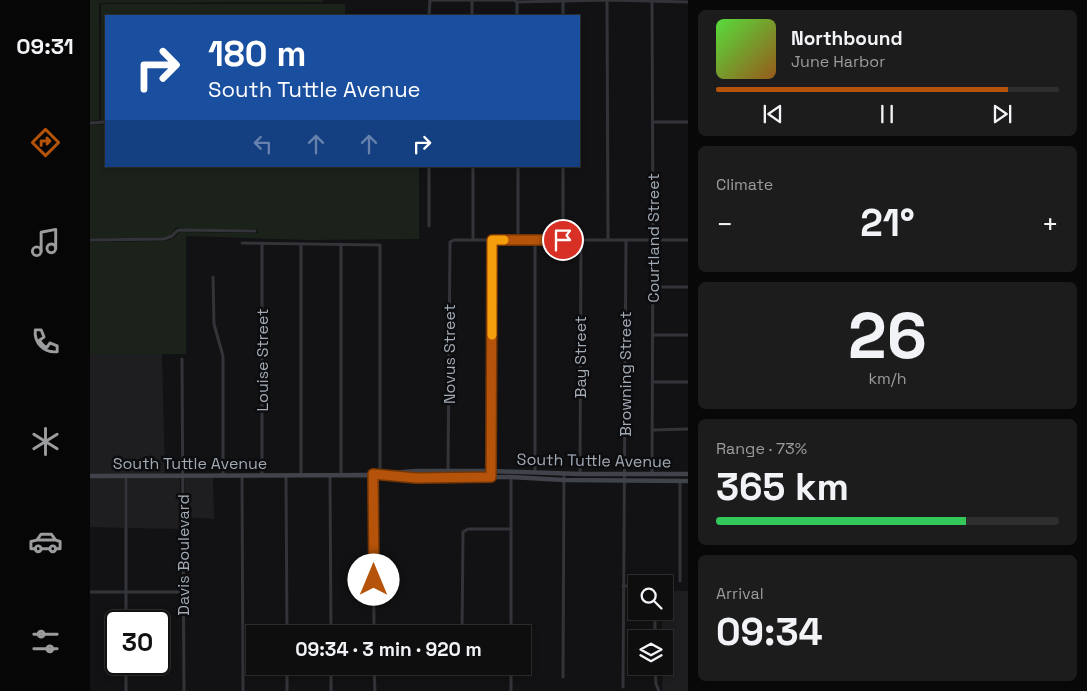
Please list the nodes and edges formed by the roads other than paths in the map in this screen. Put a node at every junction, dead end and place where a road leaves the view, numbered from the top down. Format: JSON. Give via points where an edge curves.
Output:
{"nodes":[{"id":1,"x":430,"y":0,"type":"edge"},
{"id":2,"x":607,"y":0,"type":"edge"},
{"id":3,"x":472,"y":1,"type":"edge"},
{"id":4,"x":515,"y":1,"type":"edge"},
{"id":5,"x":562,"y":2,"type":"junction"},
{"id":6,"x":652,"y":2,"type":"junction"},
{"id":7,"x":688,"y":2,"type":"edge"},
{"id":8,"x":429,"y":15,"type":"edge"},
{"id":9,"x":472,"y":15,"type":"edge"},
{"id":10,"x":517,"y":15,"type":"edge"},
{"id":11,"x":563,"y":15,"type":"edge"},
{"id":12,"x":105,"y":122,"type":"edge"},
{"id":13,"x":653,"y":122,"type":"junction"},
{"id":14,"x":688,"y":122,"type":"edge"},
{"id":15,"x":90,"y":123,"type":"edge"},
{"id":16,"x":429,"y":167,"type":"edge"},
{"id":17,"x":473,"y":167,"type":"edge"},
{"id":18,"x":518,"y":167,"type":"edge"},
{"id":19,"x":563,"y":167,"type":"edge"},
{"id":20,"x":429,"y":226,"type":"dead end"},
{"id":21,"x":256,"y":231,"type":"dead end"},
{"id":22,"x":90,"y":240,"type":"edge"},
{"id":23,"x":473,"y":240,"type":"junction"},
{"id":24,"x":492,"y":240,"type":"junction"},
{"id":25,"x":518,"y":240,"type":"junction"},
{"id":26,"x":535,"y":240,"type":"junction"},
{"id":27,"x":563,"y":240,"type":"junction"},
{"id":28,"x":581,"y":240,"type":"junction"},
{"id":29,"x":608,"y":240,"type":"junction"},
{"id":30,"x":626,"y":240,"type":"junction"},
{"id":31,"x":653,"y":240,"type":"junction"},
{"id":32,"x":688,"y":240,"type":"edge"},
{"id":33,"x":242,"y":243,"type":"dead end"},
{"id":34,"x":262,"y":244,"type":"junction"},
{"id":35,"x":301,"y":244,"type":"junction"},
{"id":36,"x":341,"y":244,"type":"junction"},
{"id":37,"x":213,"y":277,"type":"dead end"},
{"id":38,"x":653,"y":286,"type":"junction"},
{"id":39,"x":688,"y":287,"type":"edge"},
{"id":40,"x":653,"y":335,"type":"junction"},
{"id":41,"x":688,"y":335,"type":"edge"},
{"id":42,"x":182,"y":359,"type":"dead end"},
{"id":43,"x":653,"y":382,"type":"junction"},
{"id":44,"x":688,"y":382,"type":"edge"},
{"id":45,"x":688,"y":429,"type":"edge"},
{"id":46,"x":653,"y":430,"type":"junction"},
{"id":47,"x":448,"y":471,"type":"junction"},
{"id":48,"x":491,"y":471,"type":"junction"},
{"id":49,"x":535,"y":471,"type":"junction"},
{"id":50,"x":564,"y":473,"type":"junction"},
{"id":51,"x":373,"y":474,"type":"junction"},
{"id":52,"x":511,"y":474,"type":"junction"},
{"id":53,"x":580,"y":474,"type":"junction"},
{"id":54,"x":625,"y":474,"type":"junction"},
{"id":55,"x":652,"y":474,"type":"junction"},
{"id":56,"x":688,"y":474,"type":"edge"},
{"id":57,"x":380,"y":475,"type":"junction"},
{"id":58,"x":90,"y":476,"type":"edge"},
{"id":59,"x":126,"y":476,"type":"junction"},
{"id":60,"x":182,"y":476,"type":"junction"},
{"id":61,"x":223,"y":476,"type":"junction"},
{"id":62,"x":242,"y":476,"type":"junction"},
{"id":63,"x":262,"y":476,"type":"junction"},
{"id":64,"x":286,"y":476,"type":"junction"},
{"id":65,"x":301,"y":476,"type":"junction"},
{"id":66,"x":330,"y":476,"type":"junction"},
{"id":67,"x":341,"y":476,"type":"junction"},
{"id":68,"x":491,"y":477,"type":"junction"},
{"id":69,"x":564,"y":480,"type":"junction"},
{"id":70,"x":624,"y":480,"type":"junction"},
{"id":71,"x":680,"y":481,"type":"junction"},
{"id":72,"x":688,"y":481,"type":"edge"},
{"id":73,"x":511,"y":529,"type":"junction"},
{"id":74,"x":680,"y":581,"type":"dead end"},
{"id":75,"x":623,"y":586,"type":"junction"},
{"id":76,"x":628,"y":586,"type":"edge"},
{"id":77,"x":90,"y":592,"type":"edge"},
{"id":78,"x":126,"y":592,"type":"junction"},
{"id":79,"x":184,"y":592,"type":"junction"},
{"id":80,"x":126,"y":610,"type":"edge"},
{"id":81,"x":287,"y":625,"type":"edge"},
{"id":82,"x":330,"y":625,"type":"edge"},
{"id":83,"x":374,"y":625,"type":"edge"},
{"id":84,"x":462,"y":625,"type":"edge"},
{"id":85,"x":511,"y":625,"type":"edge"},
{"id":86,"x":126,"y":675,"type":"edge"},
{"id":87,"x":287,"y":675,"type":"edge"},
{"id":88,"x":331,"y":675,"type":"edge"},
{"id":89,"x":374,"y":675,"type":"edge"},
{"id":90,"x":511,"y":675,"type":"edge"},
{"id":91,"x":656,"y":675,"type":"edge"},
{"id":92,"x":563,"y":677,"type":"dead end"},
{"id":93,"x":623,"y":687,"type":"dead end"},
{"id":94,"x":126,"y":691,"type":"edge"},
{"id":95,"x":184,"y":691,"type":"edge"},
{"id":96,"x":243,"y":691,"type":"edge"},
{"id":97,"x":287,"y":691,"type":"edge"},
{"id":98,"x":331,"y":691,"type":"edge"},
{"id":99,"x":374,"y":691,"type":"edge"},
{"id":100,"x":511,"y":691,"type":"edge"},
{"id":101,"x":659,"y":691,"type":"edge"}],
"edges":[{"from":1,"to":3,"type":"street"},
{"from":1,"to":8,"type":"street"},
{"from":2,"to":5,"type":"street"},
{"from":2,"to":6,"type":"street"},
{"from":2,"to":29,"type":"street"},
{"from":3,"to":4,"type":"street"},
{"from":3,"to":9,"type":"street"},
{"from":4,"to":5,"type":"street"},
{"from":4,"to":10,"type":"street"},
{"from":5,"to":11,"type":"street"},
{"from":6,"to":7,"type":"street"},
{"from":6,"to":13,"type":"street","name":"Courtland Street"},
{"from":12,"to":15,"type":"street"},
{"from":13,"to":14,"type":"street"},
{"from":13,"to":31,"type":"street","name":"Courtland Street"},
{"from":16,"to":20,"type":"street"},
{"from":17,"to":23,"type":"street"},
{"from":18,"to":25,"type":"street"},
{"from":19,"to":27,"type":"street"},
{"from":21,"to":22,"type":"street","via":[[178,230],[164,240]]},
{"from":23,"to":24,"type":"street"},
{"from":23,"to":47,"type":"street","name":"Novus Street","via":[[454,240],[449,244]]},
{"from":24,"to":25,"type":"street"},
{"from":24,"to":48,"type":"street"},
{"from":25,"to":26,"type":"street"},
{"from":26,"to":27,"type":"street"},
{"from":26,"to":49,"type":"street"},
{"from":27,"to":28,"type":"street"},
{"from":28,"to":29,"type":"street"},
{"from":28,"to":53,"type":"street","name":"Bay Street"},
{"from":29,"to":30,"type":"street"},
{"from":30,"to":31,"type":"street"},
{"from":30,"to":54,"type":"street","name":"Browning Street"},
{"from":31,"to":32,"type":"street"},
{"from":31,"to":38,"type":"street","name":"Courtland Street"},
{"from":33,"to":34,"type":"street"},
{"from":34,"to":35,"type":"street"},
{"from":34,"to":63,"type":"street","name":"Louise Street"},
{"from":35,"to":36,"type":"street"},
{"from":35,"to":65,"type":"street"},
{"from":36,"to":57,"type":"street","via":[[381,246]]},
{"from":36,"to":67,"type":"street"},
{"from":37,"to":61,"type":"street","via":[[214,324],[223,356]]},
{"from":38,"to":39,"type":"street"},
{"from":38,"to":40,"type":"street","name":"Courtland Street"},
{"from":40,"to":41,"type":"street"},
{"from":40,"to":43,"type":"street","name":"Courtland Street"},
{"from":42,"to":60,"type":"street","name":"Davis Boulevard"},
{"from":43,"to":44,"type":"street"},
{"from":43,"to":46,"type":"street","name":"Courtland Street"},
{"from":45,"to":46,"type":"street"},
{"from":46,"to":55,"type":"street","name":"Courtland Street"},
{"from":47,"to":48,"type":"main road","name":"South Tuttle Avenue"},
{"from":47,"to":57,"type":"main road","name":"South Tuttle Avenue"},
{"from":48,"to":52,"type":"main road","name":"South Tuttle Avenue"},
{"from":48,"to":68,"type":"street"},
{"from":49,"to":50,"type":"main road","name":"South Tuttle Avenue"},
{"from":49,"to":52,"type":"main road","name":"South Tuttle Avenue"},
{"from":50,"to":53,"type":"main road","name":"South Tuttle Avenue"},
{"from":50,"to":69,"type":"street"},
{"from":51,"to":57,"type":"main road","name":"South Tuttle Avenue"},
{"from":51,"to":67,"type":"main road","name":"South Tuttle Avenue"},
{"from":51,"to":83,"type":"street"},
{"from":52,"to":68,"type":"main road","name":"South Tuttle Avenue"},
{"from":52,"to":69,"type":"main road","name":"South Tuttle Avenue"},
{"from":52,"to":73,"type":"street"},
{"from":53,"to":54,"type":"main road","name":"South Tuttle Avenue"},
{"from":54,"to":55,"type":"main road","name":"South Tuttle Avenue"},
{"from":54,"to":70,"type":"street","name":"Browning Street"},
{"from":55,"to":56,"type":"main road","name":"South Tuttle Avenue"},
{"from":57,"to":68,"type":"main road","name":"South Tuttle Avenue"},
{"from":58,"to":59,"type":"main road","name":"South Tuttle Avenue"},
{"from":59,"to":60,"type":"main road","name":"South Tuttle Avenue"},
{"from":59,"to":78,"type":"street"},
{"from":60,"to":61,"type":"main road","name":"South Tuttle Avenue"},
{"from":60,"to":79,"type":"street","name":"Davis Boulevard"},
{"from":61,"to":62,"type":"main road","name":"South Tuttle Avenue"},
{"from":62,"to":63,"type":"main road","name":"South Tuttle Avenue"},
{"from":62,"to":96,"type":"street"},
{"from":63,"to":64,"type":"main road","name":"South Tuttle Avenue"},
{"from":64,"to":65,"type":"main road","name":"South Tuttle Avenue"},
{"from":64,"to":81,"type":"street"},
{"from":65,"to":66,"type":"main road","name":"South Tuttle Avenue"},
{"from":66,"to":67,"type":"main road","name":"South Tuttle Avenue"},
{"from":66,"to":82,"type":"street"},
{"from":69,"to":70,"type":"main road","name":"South Tuttle Avenue"},
{"from":69,"to":92,"type":"street"},
{"from":70,"to":71,"type":"main road","name":"South Tuttle Avenue"},
{"from":70,"to":75,"type":"street","name":"Browning Street"},
{"from":71,"to":72,"type":"main road","name":"South Tuttle Avenue"},
{"from":71,"to":74,"type":"street"},
{"from":73,"to":84,"type":"street","via":[[468,529],[463,532]]},
{"from":73,"to":85,"type":"street"},
{"from":75,"to":76,"type":"street"},
{"from":75,"to":93,"type":"street","name":"Browning Street"},
{"from":77,"to":78,"type":"street"},
{"from":78,"to":79,"type":"street"},
{"from":78,"to":80,"type":"street"},
{"from":79,"to":95,"type":"street","name":"Davis Boulevard"},
{"from":86,"to":94,"type":"street"},
{"from":87,"to":97,"type":"street"},
{"from":88,"to":98,"type":"street"},
{"from":89,"to":99,"type":"street"},
{"from":90,"to":100,"type":"street"},
{"from":91,"to":101,"type":"street"}]}
